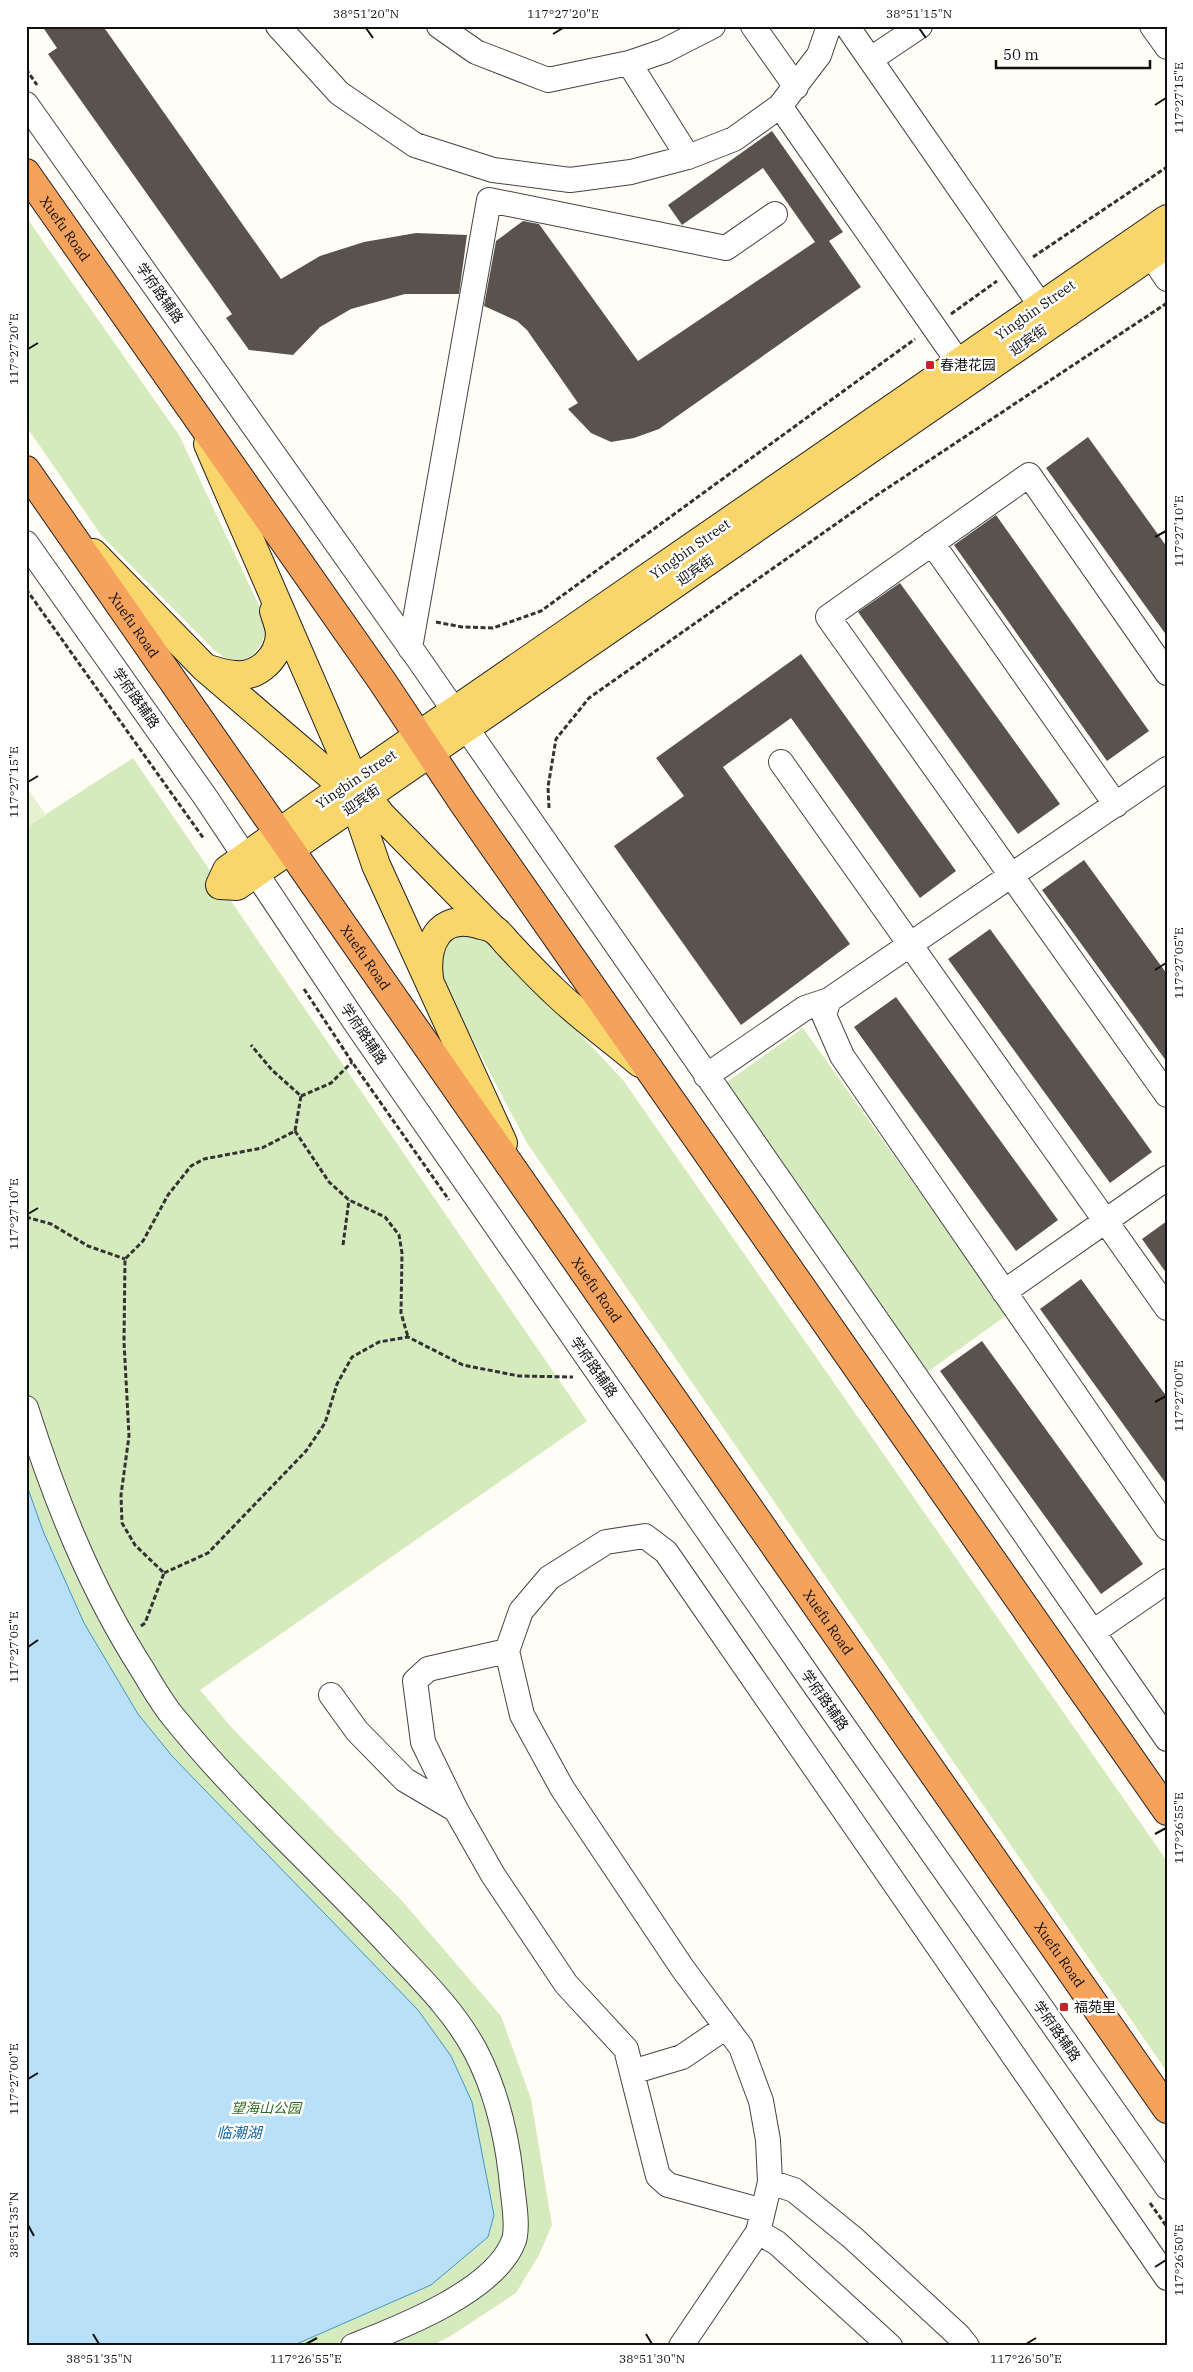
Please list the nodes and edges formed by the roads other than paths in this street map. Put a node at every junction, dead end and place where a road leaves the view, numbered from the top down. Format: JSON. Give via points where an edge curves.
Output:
{"nodes":[{"id":1,"x":278,"y":26,"type":"edge"},
{"id":2,"x":440,"y":26,"type":"edge"},
{"id":3,"x":713,"y":26,"type":"edge"},
{"id":4,"x":753,"y":26,"type":"edge"},
{"id":5,"x":920,"y":26,"type":"edge"},
{"id":6,"x":1152,"y":26,"type":"edge"},
{"id":7,"x":831,"y":28,"type":"edge"},
{"id":8,"x":1167,"y":47,"type":"edge"},
{"id":9,"x":871,"y":59,"type":"junction"},
{"id":10,"x":629,"y":63,"type":"junction"},
{"id":11,"x":796,"y":88,"type":"junction"},
{"id":12,"x":26,"y":104,"type":"edge"},
{"id":13,"x":780,"y":106,"type":"junction"},
{"id":14,"x":688,"y":158,"type":"junction"},
{"id":15,"x":26,"y":173,"type":"edge"},
{"id":16,"x":775,"y":214,"type":"dead end"},
{"id":17,"x":1167,"y":219,"type":"edge"},
{"id":18,"x":1152,"y":245,"type":"edge"},
{"id":19,"x":1167,"y":279,"type":"edge"},
{"id":20,"x":1041,"y":306,"type":"junction"},
{"id":21,"x":959,"y":363,"type":"junction"},
{"id":22,"x":197,"y":418,"type":"junction"},
{"id":23,"x":26,"y":470,"type":"edge"},
{"id":24,"x":62,"y":521,"type":"junction"},
{"id":25,"x":26,"y":543,"type":"edge"},
{"id":26,"x":932,"y":543,"type":"junction"},
{"id":27,"x":265,"y":575,"type":"junction"},
{"id":28,"x":410,"y":648,"type":"junction"},
{"id":29,"x":204,"y":667,"type":"junction"},
{"id":30,"x":1167,"y":673,"type":"edge"},
{"id":31,"x":459,"y":721,"type":"junction"},
{"id":32,"x":424,"y":745,"type":"junction"},
{"id":33,"x":781,"y":762,"type":"dead end"},
{"id":34,"x":1167,"y":769,"type":"edge"},
{"id":35,"x":355,"y":792,"type":"junction"},
{"id":36,"x":1116,"y":805,"type":"junction"},
{"id":37,"x":285,"y":841,"type":"junction"},
{"id":38,"x":251,"y":865,"type":"junction"},
{"id":39,"x":1011,"y":877,"type":"junction"},
{"id":40,"x":494,"y":929,"type":"junction"},
{"id":41,"x":911,"y":944,"type":"junction"},
{"id":42,"x":430,"y":987,"type":"junction"},
{"id":43,"x":829,"y":1000,"type":"junction"},
{"id":44,"x":651,"y":1072,"type":"junction"},
{"id":45,"x":706,"y":1076,"type":"junction"},
{"id":46,"x":1167,"y":1095,"type":"edge"},
{"id":47,"x":1167,"y":1178,"type":"edge"},
{"id":48,"x":521,"y":1181,"type":"junction"},
{"id":49,"x":1106,"y":1221,"type":"junction"},
{"id":50,"x":1004,"y":1292,"type":"junction"},
{"id":51,"x":1167,"y":1308,"type":"edge"},
{"id":52,"x":26,"y":1408,"type":"edge"},
{"id":53,"x":1167,"y":1528,"type":"edge"},
{"id":54,"x":1167,"y":1581,"type":"edge"},
{"id":55,"x":1093,"y":1632,"type":"junction"},
{"id":56,"x":507,"y":1651,"type":"junction"},
{"id":57,"x":331,"y":1695,"type":"dead end"},
{"id":58,"x":1167,"y":1738,"type":"edge"},
{"id":59,"x":456,"y":1810,"type":"junction"},
{"id":60,"x":1167,"y":1811,"type":"edge"},
{"id":61,"x":726,"y":2027,"type":"junction"},
{"id":62,"x":632,"y":2072,"type":"junction"},
{"id":63,"x":1167,"y":2109,"type":"edge"},
{"id":64,"x":770,"y":2182,"type":"junction"},
{"id":65,"x":1167,"y":2187,"type":"edge"},
{"id":66,"x":760,"y":2221,"type":"junction"},
{"id":67,"x":1167,"y":2278,"type":"edge"},
{"id":68,"x":353,"y":2346,"type":"edge"},
{"id":69,"x":681,"y":2346,"type":"edge"},
{"id":70,"x":890,"y":2346,"type":"edge"},
{"id":71,"x":966,"y":2346,"type":"edge"}],
"edges":[{"from":1,"to":14,"type":"street","via":[[339,93],[415,145],[494,170],[570,180],[631,172]]},
{"from":2,"to":10,"type":"street","via":[[476,52],[548,80]]},
{"from":3,"to":10,"type":"street","via":[[664,51]]},
{"from":4,"to":11,"type":"street"},
{"from":5,"to":9,"type":"street"},
{"from":6,"to":8,"type":"street"},
{"from":7,"to":9,"type":"street"},
{"from":7,"to":11,"type":"street","via":[[819,55]]},
{"from":9,"to":20,"type":"street"},
{"from":10,"to":14,"type":"street"},
{"from":11,"to":13,"type":"street"},
{"from":12,"to":28,"type":"street","name":"学府路辅路"},
{"from":13,"to":14,"type":"street","via":[[734,139]]},
{"from":13,"to":21,"type":"street"},
{"from":15,"to":22,"type":"highway","name":"Xuefu Road"},
{"from":16,"to":28,"type":"street","via":[[726,248],[489,200]]},
{"from":17,"to":18,"type":"main road","name":"Yingbin Street"},
{"from":18,"to":19,"type":"street"},
{"from":18,"to":20,"type":"main road","name":"Yingbin Street"},
{"from":18,"to":31,"type":"main road","name":"迎宾街"},
{"from":20,"to":21,"type":"main road","name":"Yingbin Street"},
{"from":21,"to":31,"type":"main road","name":"Yingbin Street"},
{"from":22,"to":27,"type":"main road"},
{"from":22,"to":32,"type":"highway","name":"Xuefu Road"},
{"from":23,"to":24,"type":"highway","name":"Xuefu Road"},
{"from":24,"to":29,"type":"main road"},
{"from":24,"to":37,"type":"highway","name":"Xuefu Road"},
{"from":25,"to":38,"type":"street","name":"学府路辅路"},
{"from":26,"to":30,"type":"street","via":[[1029,475]]},
{"from":26,"to":36,"type":"street"},
{"from":26,"to":39,"type":"street","via":[[828,618]]},
{"from":27,"to":29,"type":"main road","via":[[280,634],[275,653],[266,666],[238,676]]},
{"from":27,"to":35,"type":"main road"},
{"from":28,"to":31,"type":"street","name":"学府路辅路"},
{"from":29,"to":35,"type":"main road"},
{"from":31,"to":32,"type":"main road","name":"Yingbin Street"},
{"from":31,"to":45,"type":"street","name":"学府路辅路"},
{"from":32,"to":35,"type":"main road","name":"Yingbin Street"},
{"from":32,"to":44,"type":"highway","name":"Xuefu Road"},
{"from":33,"to":41,"type":"street"},
{"from":34,"to":36,"type":"street"},
{"from":35,"to":37,"type":"main road","name":"Yingbin Street"},
{"from":35,"to":40,"type":"main road"},
{"from":35,"to":42,"type":"main road","via":[[376,864]]},
{"from":36,"to":39,"type":"street"},
{"from":37,"to":38,"type":"main road","name":"Yingbin Street"},
{"from":37,"to":48,"type":"highway","name":"Xuefu Road"},
{"from":38,"to":65,"type":"street","name":"学府路辅路","via":[[357,1025]]},
{"from":39,"to":41,"type":"street"},
{"from":39,"to":46,"type":"street"},
{"from":40,"to":42,"type":"main road","via":[[471,922],[448,924],[441,929],[434,937],[427,962]]},
{"from":40,"to":44,"type":"main road","via":[[553,990]]},
{"from":41,"to":43,"type":"street"},
{"from":41,"to":49,"type":"street"},
{"from":42,"to":48,"type":"main road"},
{"from":43,"to":45,"type":"street","via":[[805,1008]]},
{"from":43,"to":50,"type":"street","via":[[824,1015],[842,1056]]},
{"from":44,"to":60,"type":"highway","name":"Xuefu Road"},
{"from":45,"to":55,"type":"street","name":"学府路辅路"},
{"from":47,"to":49,"type":"street"},
{"from":48,"to":63,"type":"highway","name":"Xuefu Road"},
{"from":49,"to":50,"type":"street"},
{"from":49,"to":51,"type":"street"},
{"from":50,"to":53,"type":"street"},
{"from":52,"to":68,"type":"street","via":[[74,1544],[115,1627],[169,1710],[215,1767],[349,1901],[450,2011],[474,2048],[493,2089],[510,2164],[514,2240],[501,2262],[471,2288],[402,2327]]},
{"from":54,"to":55,"type":"street"},
{"from":55,"to":58,"type":"street","name":"学府路辅路"},
{"from":56,"to":59,"type":"street","via":[[428,1669],[415,1681],[423,1742]]},
{"from":56,"to":61,"type":"street","via":[[522,1716],[562,1788]]},
{"from":56,"to":67,"type":"street","via":[[521,1611],[549,1578],[606,1542],[645,1536],[666,1552]]},
{"from":57,"to":59,"type":"street","via":[[357,1731],[405,1780]]},
{"from":59,"to":62,"type":"street","via":[[493,1875],[566,1984],[626,2049]]},
{"from":61,"to":62,"type":"street","via":[[682,2057]]},
{"from":61,"to":64,"type":"street","via":[[741,2047],[761,2101],[768,2140]]},
{"from":62,"to":66,"type":"street","via":[[658,2176],[668,2185]]},
{"from":64,"to":66,"type":"street"},
{"from":64,"to":71,"type":"street","via":[[794,2190],[853,2238]]},
{"from":66,"to":69,"type":"street"},
{"from":66,"to":70,"type":"street","via":[[777,2243]]}]}
